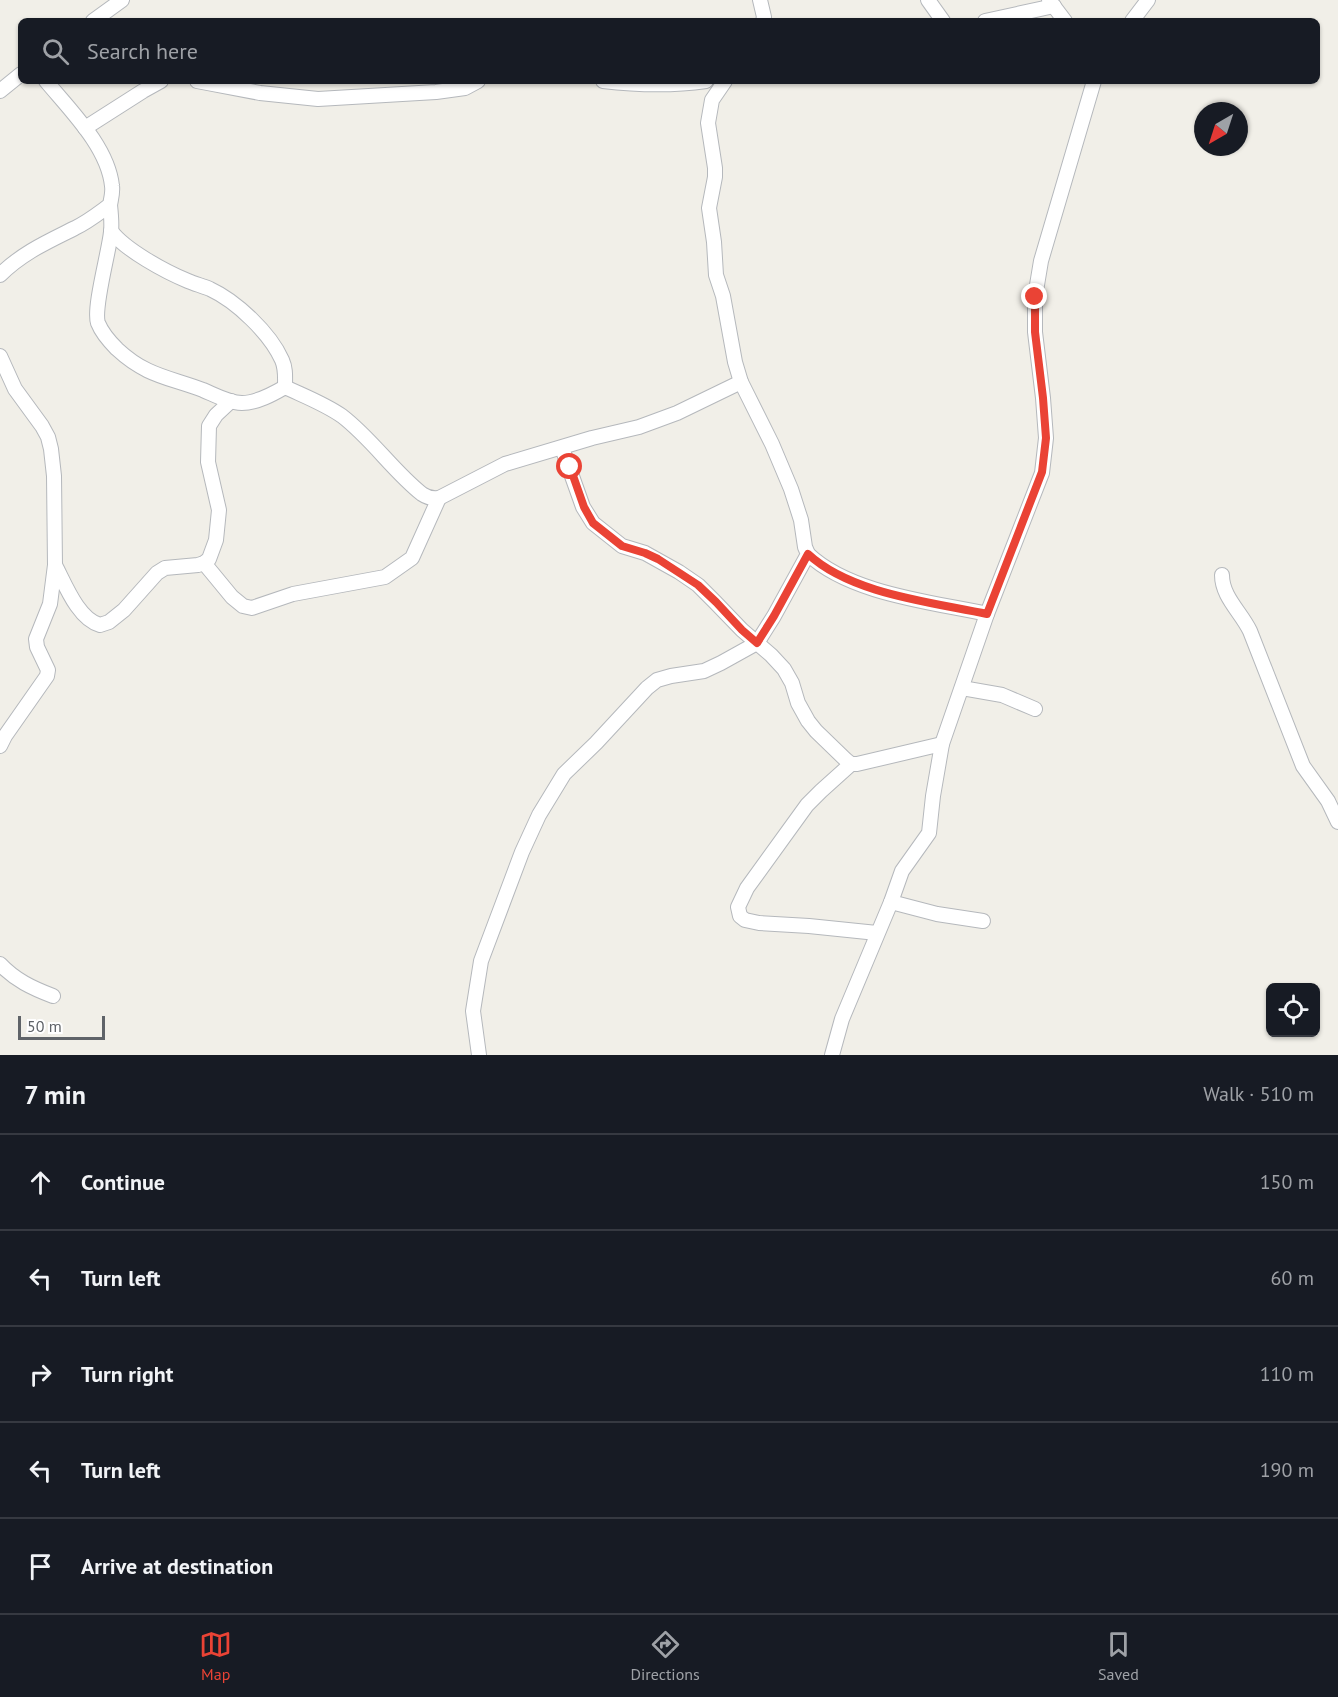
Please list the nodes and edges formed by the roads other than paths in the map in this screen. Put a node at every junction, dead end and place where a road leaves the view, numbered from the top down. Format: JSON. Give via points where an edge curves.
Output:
{"nodes":[{"id":1,"x":122,"y":0,"type":"edge"},
{"id":2,"x":760,"y":0,"type":"edge"},
{"id":3,"x":928,"y":0,"type":"edge"},
{"id":4,"x":1148,"y":0,"type":"edge"},
{"id":5,"x":1051,"y":3,"type":"edge"},
{"id":6,"x":97,"y":18,"type":"edge"},
{"id":7,"x":764,"y":18,"type":"edge"},
{"id":8,"x":941,"y":18,"type":"edge"},
{"id":9,"x":996,"y":18,"type":"edge"},
{"id":10,"x":1063,"y":18,"type":"edge"},
{"id":11,"x":1134,"y":18,"type":"edge"},
{"id":12,"x":18,"y":76,"type":"edge"},
{"id":13,"x":48,"y":84,"type":"edge"},
{"id":14,"x":155,"y":84,"type":"edge"},
{"id":15,"x":213,"y":84,"type":"edge"},
{"id":16,"x":472,"y":84,"type":"edge"},
{"id":17,"x":633,"y":84,"type":"edge"},
{"id":18,"x":684,"y":84,"type":"edge"},
{"id":19,"x":723,"y":84,"type":"edge"},
{"id":20,"x":1093,"y":84,"type":"edge"},
{"id":21,"x":0,"y":91,"type":"edge"},
{"id":22,"x":85,"y":128,"type":"junction"},
{"id":23,"x":110,"y":205,"type":"junction"},
{"id":24,"x":111,"y":231,"type":"junction"},
{"id":25,"x":0,"y":275,"type":"edge"},
{"id":26,"x":0,"y":356,"type":"edge"},
{"id":27,"x":741,"y":382,"type":"junction"},
{"id":28,"x":285,"y":387,"type":"junction"},
{"id":29,"x":231,"y":401,"type":"junction"},
{"id":30,"x":562,"y":448,"type":"junction"},
{"id":31,"x":439,"y":498,"type":"junction"},
{"id":32,"x":808,"y":554,"type":"junction"},
{"id":33,"x":204,"y":563,"type":"junction"},
{"id":34,"x":55,"y":565,"type":"junction"},
{"id":35,"x":1222,"y":575,"type":"dead end"},
{"id":36,"x":987,"y":614,"type":"junction"},
{"id":37,"x":757,"y":643,"type":"junction"},
{"id":38,"x":962,"y":688,"type":"junction"},
{"id":39,"x":1035,"y":709,"type":"dead end"},
{"id":40,"x":942,"y":744,"type":"junction"},
{"id":41,"x":0,"y":746,"type":"edge"},
{"id":42,"x":851,"y":764,"type":"junction"},
{"id":43,"x":1338,"y":822,"type":"edge"},
{"id":44,"x":891,"y":902,"type":"junction"},
{"id":45,"x":983,"y":921,"type":"dead end"},
{"id":46,"x":878,"y":933,"type":"junction"},
{"id":47,"x":0,"y":964,"type":"edge"},
{"id":48,"x":53,"y":996,"type":"dead end"},
{"id":49,"x":479,"y":1055,"type":"edge"},
{"id":50,"x":832,"y":1055,"type":"edge"}],
"edges":[{"from":1,"to":6,"type":"street"},
{"from":2,"to":7,"type":"street"},
{"from":3,"to":8,"type":"street"},
{"from":4,"to":11,"type":"street"},
{"from":5,"to":9,"type":"street"},
{"from":5,"to":10,"type":"street"},
{"from":12,"to":21,"type":"street"},
{"from":13,"to":22,"type":"street"},
{"from":14,"to":22,"type":"street"},
{"from":15,"to":16,"type":"street","via":[[318,99],[436,92]]},
{"from":17,"to":18,"type":"street"},
{"from":19,"to":27,"type":"street","via":[[709,110],[715,168],[709,208],[716,275]]},
{"from":20,"to":36,"type":"street","via":[[1041,261],[1035,297],[1046,438],[1042,472]]},
{"from":22,"to":23,"type":"street","via":[[107,168],[112,187]]},
{"from":23,"to":24,"type":"street"},
{"from":23,"to":25,"type":"street","via":[[76,228],[27,252]]},
{"from":24,"to":28,"type":"street","via":[[135,252],[176,276],[211,289],[259,327],[282,360]]},
{"from":24,"to":29,"type":"street","via":[[97,318],[104,334],[144,369]]},
{"from":26,"to":34,"type":"street","via":[[15,389],[48,437],[54,476]]},
{"from":27,"to":30,"type":"street","via":[[639,427]]},
{"from":27,"to":32,"type":"street","via":[[791,489]]},
{"from":28,"to":29,"type":"street","via":[[257,400]]},
{"from":28,"to":31,"type":"street","via":[[340,415],[423,494]]},
{"from":29,"to":33,"type":"street","via":[[209,426],[208,462],[219,525],[213,551]]},
{"from":30,"to":31,"type":"street","via":[[505,464]]},
{"from":30,"to":37,"type":"street","via":[[593,523],[622,546],[658,559],[698,585]]},
{"from":31,"to":33,"type":"street","via":[[412,558],[385,577],[293,594],[252,608],[232,597]]},
{"from":32,"to":36,"type":"street","via":[[835,573],[884,592]]},
{"from":32,"to":37,"type":"street"},
{"from":33,"to":34,"type":"street","via":[[165,568],[124,610],[100,626],[72,598]]},
{"from":34,"to":41,"type":"street","via":[[50,604],[36,639],[47,676]]},
{"from":35,"to":43,"type":"street","via":[[1224,592],[1250,631],[1303,766]]},
{"from":36,"to":38,"type":"street"},
{"from":37,"to":42,"type":"street","via":[[784,669],[798,703],[816,731]]},
{"from":37,"to":49,"type":"street","via":[[704,671],[657,680],[559,781],[522,852],[481,961],[474,1011]]},
{"from":38,"to":39,"type":"street","via":[[1002,696]]},
{"from":38,"to":40,"type":"street"},
{"from":40,"to":42,"type":"street"},
{"from":40,"to":44,"type":"street","via":[[929,833],[902,871]]},
{"from":42,"to":46,"type":"street","via":[[807,805],[747,888],[738,912],[745,920],[759,923]]},
{"from":44,"to":45,"type":"street"},
{"from":44,"to":46,"type":"street"},
{"from":46,"to":50,"type":"street","via":[[842,1019]]},
{"from":47,"to":48,"type":"street","via":[[10,975]]}]}
